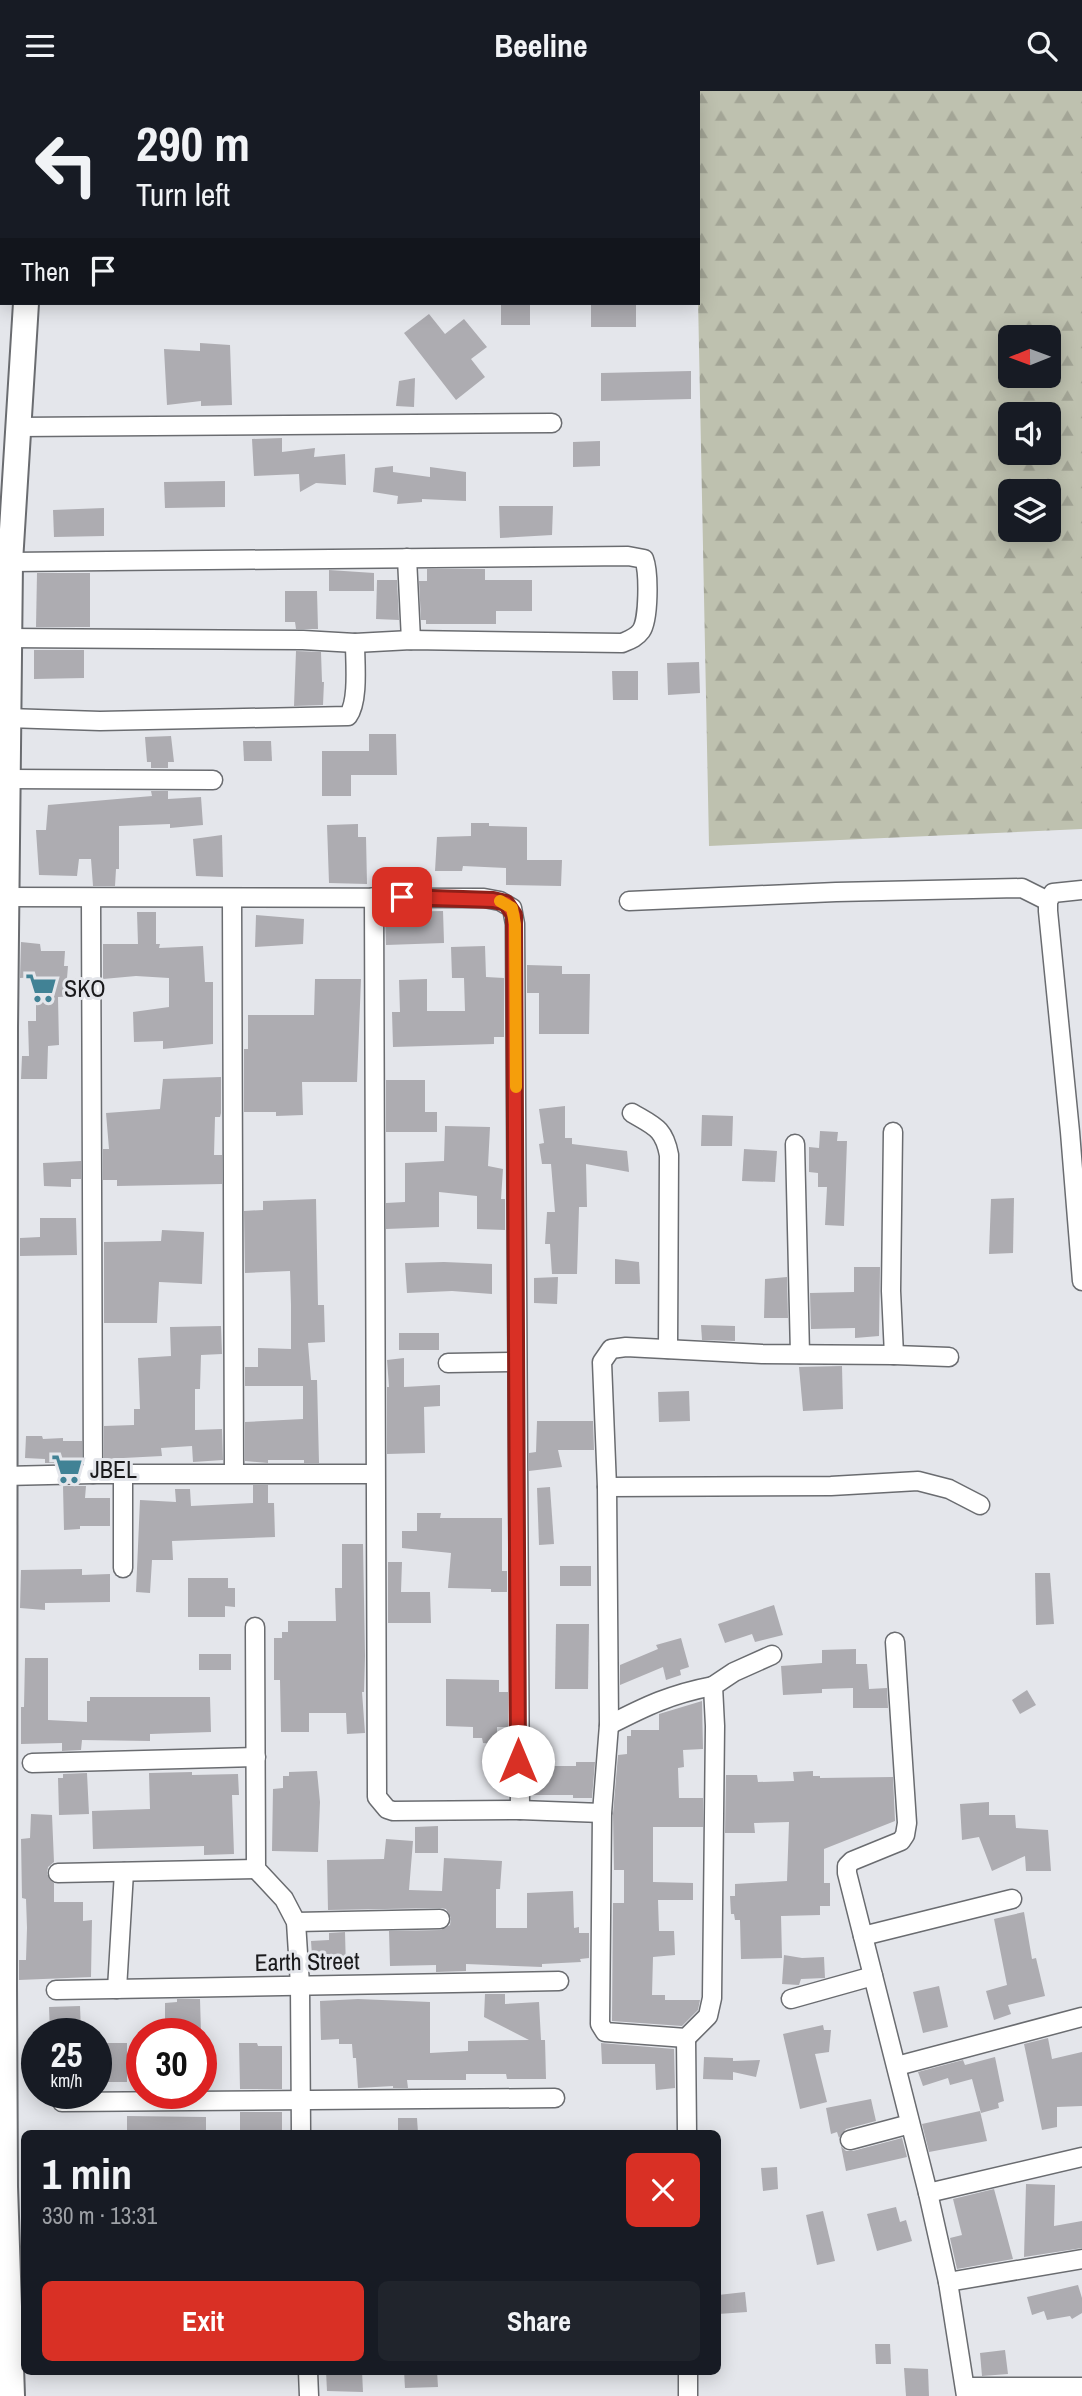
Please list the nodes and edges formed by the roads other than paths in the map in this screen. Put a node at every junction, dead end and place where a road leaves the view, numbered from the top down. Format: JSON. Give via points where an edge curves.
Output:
{"nodes":[{"id":1,"x":26,"y":305,"type":"edge"},
{"id":2,"x":552,"y":423,"type":"dead end"},
{"id":3,"x":17,"y":428,"type":"junction"},
{"id":4,"x":6,"y":498,"type":"edge"},
{"id":5,"x":407,"y":558,"type":"junction"},
{"id":6,"x":10,"y":562,"type":"junction"},
{"id":7,"x":8,"y":639,"type":"junction"},
{"id":8,"x":411,"y":640,"type":"junction"},
{"id":9,"x":355,"y":643,"type":"junction"},
{"id":10,"x":7,"y":718,"type":"junction"},
{"id":11,"x":8,"y":779,"type":"junction"},
{"id":12,"x":213,"y":780,"type":"dead end"},
{"id":13,"x":1082,"y":890,"type":"edge"},
{"id":14,"x":3,"y":897,"type":"edge"},
{"id":15,"x":374,"y":897,"type":"junction"},
{"id":16,"x":91,"y":898,"type":"junction"},
{"id":17,"x":232,"y":899,"type":"junction"},
{"id":18,"x":629,"y":901,"type":"dead end"},
{"id":19,"x":1048,"y":901,"type":"junction"},
{"id":20,"x":2,"y":1028,"type":"edge"},
{"id":21,"x":632,"y":1113,"type":"dead end"},
{"id":22,"x":894,"y":1132,"type":"dead end"},
{"id":23,"x":795,"y":1145,"type":"dead end"},
{"id":24,"x":1082,"y":1281,"type":"edge"},
{"id":25,"x":668,"y":1349,"type":"junction"},
{"id":26,"x":800,"y":1354,"type":"junction"},
{"id":27,"x":894,"y":1355,"type":"junction"},
{"id":28,"x":949,"y":1357,"type":"dead end"},
{"id":29,"x":517,"y":1362,"type":"junction"},
{"id":30,"x":448,"y":1363,"type":"dead end"},
{"id":31,"x":3,"y":1371,"type":"edge"},
{"id":32,"x":93,"y":1473,"type":"junction"},
{"id":33,"x":234,"y":1473,"type":"junction"},
{"id":34,"x":123,"y":1474,"type":"junction"},
{"id":35,"x":375,"y":1474,"type":"junction"},
{"id":36,"x":4,"y":1476,"type":"junction"},
{"id":37,"x":607,"y":1487,"type":"junction"},
{"id":38,"x":981,"y":1505,"type":"dead end"},
{"id":39,"x":123,"y":1568,"type":"dead end"},
{"id":40,"x":255,"y":1627,"type":"dead end"},
{"id":41,"x":895,"y":1642,"type":"dead end"},
{"id":42,"x":772,"y":1655,"type":"dead end"},
{"id":43,"x":2,"y":1674,"type":"edge"},
{"id":44,"x":713,"y":1686,"type":"junction"},
{"id":45,"x":2,"y":1721,"type":"edge"},
{"id":46,"x":609,"y":1725,"type":"junction"},
{"id":47,"x":256,"y":1757,"type":"junction"},
{"id":48,"x":32,"y":1763,"type":"dead end"},
{"id":49,"x":520,"y":1810,"type":"junction"},
{"id":50,"x":602,"y":1813,"type":"junction"},
{"id":51,"x":256,"y":1869,"type":"junction"},
{"id":52,"x":124,"y":1872,"type":"junction"},
{"id":53,"x":58,"y":1873,"type":"dead end"},
{"id":54,"x":1012,"y":1899,"type":"dead end"},
{"id":55,"x":440,"y":1920,"type":"dead end"},
{"id":56,"x":296,"y":1922,"type":"junction"},
{"id":57,"x":863,"y":1936,"type":"junction"},
{"id":58,"x":873,"y":1976,"type":"junction"},
{"id":59,"x":559,"y":1981,"type":"dead end"},
{"id":60,"x":300,"y":1985,"type":"junction"},
{"id":61,"x":117,"y":1989,"type":"junction"},
{"id":62,"x":56,"y":1990,"type":"dead end"},
{"id":63,"x":791,"y":1999,"type":"dead end"},
{"id":64,"x":1082,"y":2017,"type":"edge"},
{"id":65,"x":686,"y":2038,"type":"junction"},
{"id":66,"x":897,"y":2066,"type":"junction"},
{"id":67,"x":555,"y":2098,"type":"dead end"},
{"id":68,"x":301,"y":2100,"type":"junction"},
{"id":69,"x":112,"y":2102,"type":"edge"},
{"id":70,"x":909,"y":2125,"type":"junction"},
{"id":71,"x":302,"y":2130,"type":"edge"},
{"id":72,"x":687,"y":2130,"type":"edge"},
{"id":73,"x":850,"y":2140,"type":"dead end"},
{"id":74,"x":1082,"y":2157,"type":"edge"},
{"id":75,"x":928,"y":2193,"type":"junction"},
{"id":76,"x":1082,"y":2259,"type":"edge"},
{"id":77,"x":4,"y":2275,"type":"edge"},
{"id":78,"x":948,"y":2282,"type":"junction"},
{"id":79,"x":308,"y":2375,"type":"edge"},
{"id":80,"x":688,"y":2375,"type":"edge"},
{"id":81,"x":1082,"y":2387,"type":"edge"},
{"id":82,"x":965,"y":2391,"type":"edge"},
{"id":83,"x":12,"y":2396,"type":"edge"},
{"id":84,"x":309,"y":2396,"type":"edge"},
{"id":85,"x":688,"y":2396,"type":"edge"}],
"edges":[{"from":1,"to":3,"type":"main road"},
{"from":2,"to":3,"type":"street"},
{"from":3,"to":4,"type":"main road"},
{"from":4,"to":6,"type":"main road"},
{"from":5,"to":6,"type":"street"},
{"from":5,"to":8,"type":"street"},
{"from":5,"to":8,"type":"street","via":[[638,557],[644,559],[647,575],[641,632],[622,643]]},
{"from":6,"to":7,"type":"main road"},
{"from":7,"to":9,"type":"street"},
{"from":7,"to":10,"type":"main road"},
{"from":8,"to":9,"type":"street"},
{"from":9,"to":10,"type":"street","via":[[354,700],[348,716],[100,721]]},
{"from":10,"to":11,"type":"main road"},
{"from":11,"to":12,"type":"street"},
{"from":11,"to":14,"type":"main road"},
{"from":13,"to":19,"type":"street","via":[[1053,893]]},
{"from":14,"to":16,"type":"street"},
{"from":14,"to":20,"type":"main road"},
{"from":15,"to":17,"type":"street"},
{"from":15,"to":29,"type":"street","via":[[484,898],[506,903],[514,915]]},
{"from":15,"to":35,"type":"street"},
{"from":16,"to":17,"type":"street"},
{"from":16,"to":32,"type":"street"},
{"from":17,"to":33,"type":"street"},
{"from":18,"to":19,"type":"street","via":[[1022,888]]},
{"from":19,"to":24,"type":"street"},
{"from":20,"to":31,"type":"main road"},
{"from":21,"to":25,"type":"street","via":[[659,1129],[667,1144]]},
{"from":22,"to":27,"type":"street"},
{"from":23,"to":26,"type":"street"},
{"from":25,"to":26,"type":"street"},
{"from":25,"to":37,"type":"street","via":[[626,1347],[605,1354],[601,1375]]},
{"from":26,"to":27,"type":"street"},
{"from":27,"to":28,"type":"street"},
{"from":29,"to":30,"type":"street"},
{"from":29,"to":49,"type":"street"},
{"from":31,"to":36,"type":"main road"},
{"from":32,"to":34,"type":"street"},
{"from":32,"to":36,"type":"street"},
{"from":33,"to":34,"type":"street"},
{"from":33,"to":35,"type":"street"},
{"from":34,"to":39,"type":"street"},
{"from":35,"to":49,"type":"street","via":[[377,1797],[393,1811]]},
{"from":36,"to":43,"type":"main road"},
{"from":37,"to":38,"type":"street","via":[[831,1486],[900,1480],[949,1489]]},
{"from":37,"to":46,"type":"street"},
{"from":40,"to":47,"type":"street"},
{"from":41,"to":57,"type":"street","via":[[907,1823],[901,1841],[847,1865]]},
{"from":42,"to":44,"type":"street"},
{"from":43,"to":45,"type":"main road"},
{"from":44,"to":46,"type":"street","via":[[655,1701]]},
{"from":44,"to":65,"type":"street","via":[[711,2009]]},
{"from":45,"to":77,"type":"main road"},
{"from":46,"to":50,"type":"street"},
{"from":47,"to":48,"type":"street"},
{"from":47,"to":51,"type":"street"},
{"from":49,"to":50,"type":"street"},
{"from":50,"to":65,"type":"street","via":[[602,2030]]},
{"from":51,"to":52,"type":"street"},
{"from":51,"to":56,"type":"street","via":[[284,1899]]},
{"from":52,"to":53,"type":"street"},
{"from":52,"to":61,"type":"street"},
{"from":54,"to":57,"type":"street"},
{"from":55,"to":56,"type":"street"},
{"from":56,"to":60,"type":"street"},
{"from":57,"to":58,"type":"street"},
{"from":58,"to":63,"type":"street"},
{"from":58,"to":66,"type":"street"},
{"from":59,"to":60,"type":"street","name":"Earth Street"},
{"from":60,"to":61,"type":"street","name":"Earth Street"},
{"from":60,"to":68,"type":"street"},
{"from":61,"to":62,"type":"street","name":"Earth Street"},
{"from":64,"to":66,"type":"street"},
{"from":65,"to":72,"type":"street"},
{"from":66,"to":70,"type":"street"},
{"from":67,"to":68,"type":"street"},
{"from":68,"to":69,"type":"street"},
{"from":68,"to":71,"type":"street"},
{"from":70,"to":73,"type":"street"},
{"from":70,"to":75,"type":"street"},
{"from":74,"to":75,"type":"street"},
{"from":75,"to":78,"type":"street"},
{"from":76,"to":78,"type":"street"},
{"from":77,"to":83,"type":"main road"},
{"from":78,"to":82,"type":"street"},
{"from":79,"to":84,"type":"street"},
{"from":80,"to":85,"type":"street"},
{"from":81,"to":82,"type":"street"}]}
